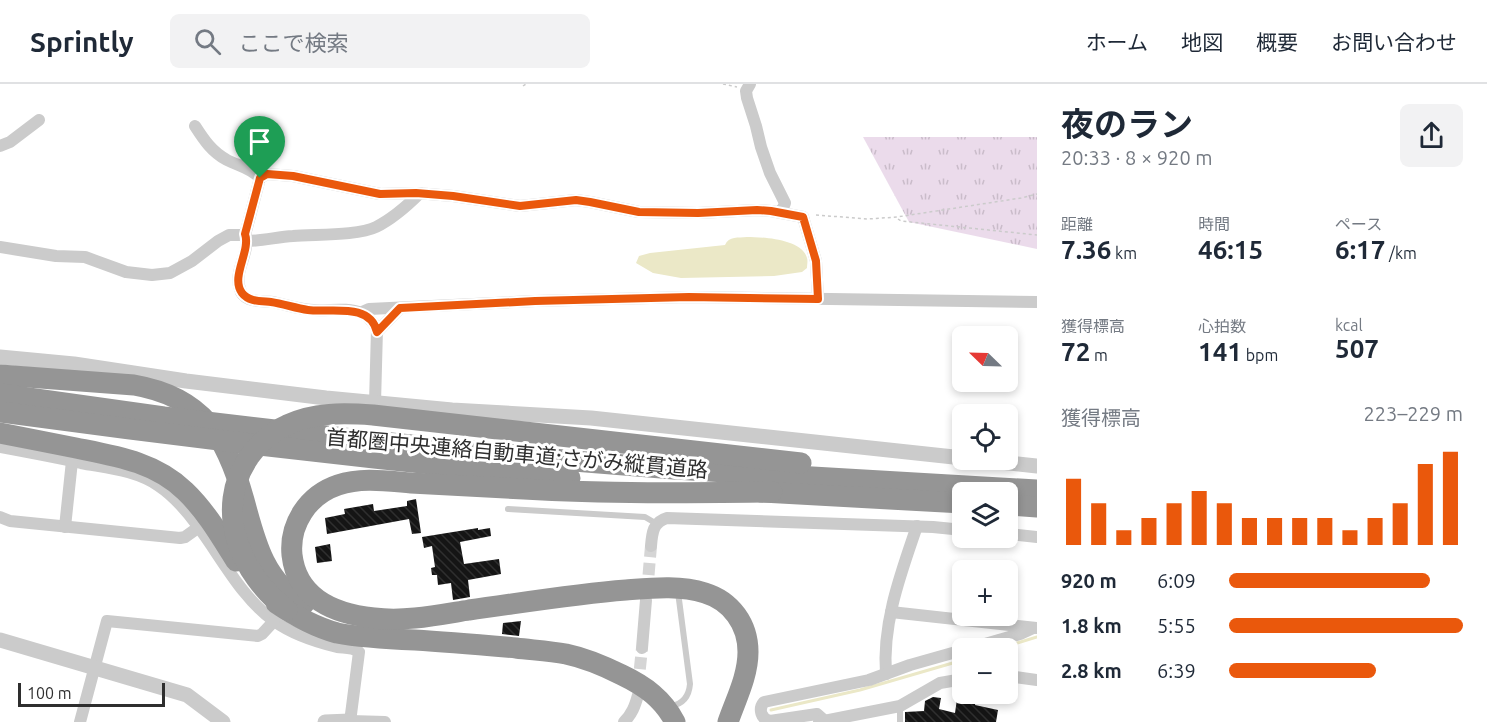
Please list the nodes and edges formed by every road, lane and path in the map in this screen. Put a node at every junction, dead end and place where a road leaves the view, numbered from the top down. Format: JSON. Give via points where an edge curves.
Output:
{"nodes":[{"id":1,"x":526,"y":84,"type":"edge"},
{"id":2,"x":723,"y":84,"type":"edge"},
{"id":3,"x":523,"y":86,"type":"dead end"},
{"id":4,"x":748,"y":87,"type":"edge"},
{"id":5,"x":39,"y":120,"type":"dead end"},
{"id":6,"x":195,"y":126,"type":"dead end"},
{"id":7,"x":263,"y":143,"type":"dead end"},
{"id":8,"x":0,"y":146,"type":"edge"},
{"id":9,"x":260,"y":178,"type":"junction"},
{"id":10,"x":420,"y":193,"type":"junction"},
{"id":11,"x":1037,"y":194,"type":"edge"},
{"id":12,"x":779,"y":212,"type":"junction"},
{"id":13,"x":803,"y":217,"type":"junction"},
{"id":14,"x":897,"y":217,"type":"junction"},
{"id":15,"x":1037,"y":235,"type":"edge"},
{"id":16,"x":246,"y":238,"type":"junction"},
{"id":17,"x":0,"y":247,"type":"edge"},
{"id":18,"x":818,"y":299,"type":"junction"},
{"id":19,"x":1037,"y":302,"type":"edge"},
{"id":20,"x":400,"y":308,"type":"junction"},
{"id":21,"x":360,"y":313,"type":"junction"},
{"id":22,"x":377,"y":332,"type":"junction"},
{"id":23,"x":0,"y":357,"type":"edge"},
{"id":24,"x":0,"y":375,"type":"edge"},
{"id":25,"x":0,"y":394,"type":"edge"},
{"id":26,"x":375,"y":403,"type":"junction"},
{"id":27,"x":0,"y":411,"type":"edge"},
{"id":28,"x":0,"y":433,"type":"edge"},
{"id":29,"x":0,"y":447,"type":"edge"},
{"id":30,"x":952,"y":457,"type":"edge"},
{"id":31,"x":72,"y":461,"type":"junction"},
{"id":32,"x":1018,"y":464,"type":"edge"},
{"id":33,"x":1037,"y":466,"type":"edge"},
{"id":34,"x":1037,"y":489,"type":"edge"},
{"id":35,"x":772,"y":492,"type":"junction"},
{"id":36,"x":952,"y":502,"type":"edge"},
{"id":37,"x":1018,"y":506,"type":"edge"},
{"id":38,"x":1037,"y":507,"type":"edge"},
{"id":39,"x":508,"y":509,"type":"dead end"},
{"id":40,"x":0,"y":517,"type":"edge"},
{"id":41,"x":657,"y":524,"type":"junction"},
{"id":42,"x":917,"y":526,"type":"junction"},
{"id":43,"x":64,"y":527,"type":"junction"},
{"id":44,"x":199,"y":527,"type":"junction"},
{"id":45,"x":952,"y":529,"type":"edge"},
{"id":46,"x":1018,"y":535,"type":"edge"},
{"id":47,"x":1037,"y":537,"type":"edge"},
{"id":48,"x":651,"y":546,"type":"tunnel mouth"},
{"id":49,"x":678,"y":588,"type":"junction"},
{"id":50,"x":646,"y":600,"type":"tunnel mouth"},
{"id":51,"x":891,"y":612,"type":"junction"},
{"id":52,"x":281,"y":616,"type":"junction"},
{"id":53,"x":372,"y":628,"type":"junction"},
{"id":54,"x":1035,"y":628,"type":"edge"},
{"id":55,"x":1006,"y":638,"type":"edge"},
{"id":56,"x":0,"y":640,"type":"edge"},
{"id":57,"x":642,"y":648,"type":"tunnel mouth"},
{"id":58,"x":952,"y":653,"type":"edge"},
{"id":59,"x":94,"y":668,"type":"junction"},
{"id":60,"x":886,"y":674,"type":"junction"},
{"id":61,"x":1018,"y":677,"type":"edge"},
{"id":62,"x":1037,"y":680,"type":"edge"},
{"id":63,"x":952,"y":681,"type":"edge"},
{"id":64,"x":638,"y":695,"type":"tunnel mouth"},
{"id":65,"x":900,"y":706,"type":"junction"},
{"id":66,"x":671,"y":714,"type":"edge"},
{"id":67,"x":862,"y":718,"type":"edge"},
{"id":68,"x":350,"y":721,"type":"edge"},
{"id":69,"x":822,"y":721,"type":"edge"},
{"id":70,"x":80,"y":722,"type":"edge"},
{"id":71,"x":223,"y":722,"type":"edge"},
{"id":72,"x":325,"y":722,"type":"edge"},
{"id":73,"x":385,"y":722,"type":"edge"},
{"id":74,"x":624,"y":722,"type":"edge"},
{"id":75,"x":728,"y":722,"type":"edge"},
{"id":76,"x":900,"y":722,"type":"edge"}],
"edges":[{"from":1,"to":3,"type":"path"},
{"from":2,"to":4,"type":"path"},
{"from":4,"to":12,"type":"street","via":[[747,98],[770,173],[785,203]]},
{"from":5,"to":8,"type":"street"},
{"from":6,"to":9,"type":"street","via":[[209,148]]},
{"from":7,"to":9,"type":"street"},
{"from":9,"to":10,"type":"street","via":[[267,174],[293,176],[380,194]]},
{"from":9,"to":16,"type":"street"},
{"from":10,"to":12,"type":"street","via":[[520,206],[576,200],[639,212]]},
{"from":10,"to":16,"type":"street","via":[[375,228],[260,241]]},
{"from":11,"to":14,"type":"path"},
{"from":12,"to":13,"type":"street"},
{"from":13,"to":14,"type":"path"},
{"from":13,"to":18,"type":"street","via":[[816,261]]},
{"from":14,"to":15,"type":"path","via":[[901,221]]},
{"from":16,"to":17,"type":"street","via":[[223,238],[170,273],[152,275],[126,272],[85,257]]},
{"from":16,"to":21,"type":"street","via":[[239,288],[250,300]]},
{"from":18,"to":19,"type":"street"},
{"from":18,"to":20,"type":"street","via":[[689,297]]},
{"from":20,"to":21,"type":"street"},
{"from":20,"to":22,"type":"street"},
{"from":21,"to":22,"type":"street","via":[[372,321]]},
{"from":22,"to":26,"type":"street"},
{"from":23,"to":26,"type":"street"},
{"from":24,"to":53,"type":"highway","via":[[134,385],[158,390],[189,405],[219,436],[232,464],[253,537],[273,576],[301,602]]},
{"from":25,"to":34,"type":"highway","name":"首都圏中央連絡自動車道;さがみ縦貫道路","via":[[361,440],[574,461]]},
{"from":26,"to":30,"type":"street","via":[[591,418]]},
{"from":27,"to":35,"type":"highway","name":"首都圏中央連絡自動車道;さがみ縦貫道路","via":[[358,457]]},
{"from":28,"to":52,"type":"highway","via":[[119,456],[165,475],[195,501],[248,578]]},
{"from":29,"to":31,"type":"street"},
{"from":31,"to":43,"type":"street"},
{"from":31,"to":44,"type":"street","via":[[145,477],[182,505]]},
{"from":32,"to":33,"type":"street"},
{"from":34,"to":52,"type":"highway","via":[[373,415],[328,414],[302,419],[277,430],[259,445],[245,464],[233,498],[235,532],[246,562],[279,604]]},
{"from":35,"to":36,"type":"highway","name":"首都圏中央連絡自動車道;さがみ縦貫道路"},
{"from":35,"to":53,"type":"highway","via":[[636,493],[372,481],[337,485],[310,502],[298,520],[292,552],[296,572],[311,595]]},
{"from":37,"to":38,"type":"highway"},
{"from":39,"to":41,"type":"lane","via":[[645,517]]},
{"from":40,"to":43,"type":"street"},
{"from":41,"to":42,"type":"street","via":[[668,518]]},
{"from":41,"to":48,"type":"street"},
{"from":42,"to":45,"type":"street"},
{"from":42,"to":51,"type":"street"},
{"from":43,"to":44,"type":"street","via":[[180,538]]},
{"from":44,"to":52,"type":"street","via":[[245,593]]},
{"from":46,"to":47,"type":"street"},
{"from":49,"to":53,"type":"highway","via":[[605,592],[420,617]]},
{"from":49,"to":66,"type":"lane","via":[[690,684],[686,697]]},
{"from":49,"to":75,"type":"highway","via":[[706,593],[723,602],[737,614],[745,631],[746,672]]},
{"from":50,"to":57,"type":"street"},
{"from":51,"to":54,"type":"street"},
{"from":51,"to":60,"type":"street","via":[[884,657]]},
{"from":52,"to":53,"type":"highway","via":[[325,629]]},
{"from":52,"to":59,"type":"street","via":[[258,636],[107,621]]},
{"from":52,"to":68,"type":"street","via":[[296,633],[359,652]]},
{"from":53,"to":66,"type":"highway","via":[[564,654],[633,680],[651,691]]},
{"from":54,"to":55,"type":"street"},
{"from":56,"to":59,"type":"street"},
{"from":58,"to":60,"type":"street"},
{"from":59,"to":70,"type":"street"},
{"from":59,"to":71,"type":"street","via":[[187,695]]},
{"from":60,"to":69,"type":"street","via":[[761,705],[765,720],[817,714]]},
{"from":61,"to":62,"type":"street"},
{"from":63,"to":65,"type":"street","via":[[940,683]]},
{"from":64,"to":74,"type":"street"},
{"from":65,"to":67,"type":"street"},
{"from":65,"to":76,"type":"lane"},
{"from":67,"to":69,"type":"street"},
{"from":68,"to":72,"type":"street"},
{"from":68,"to":73,"type":"street"}]}
